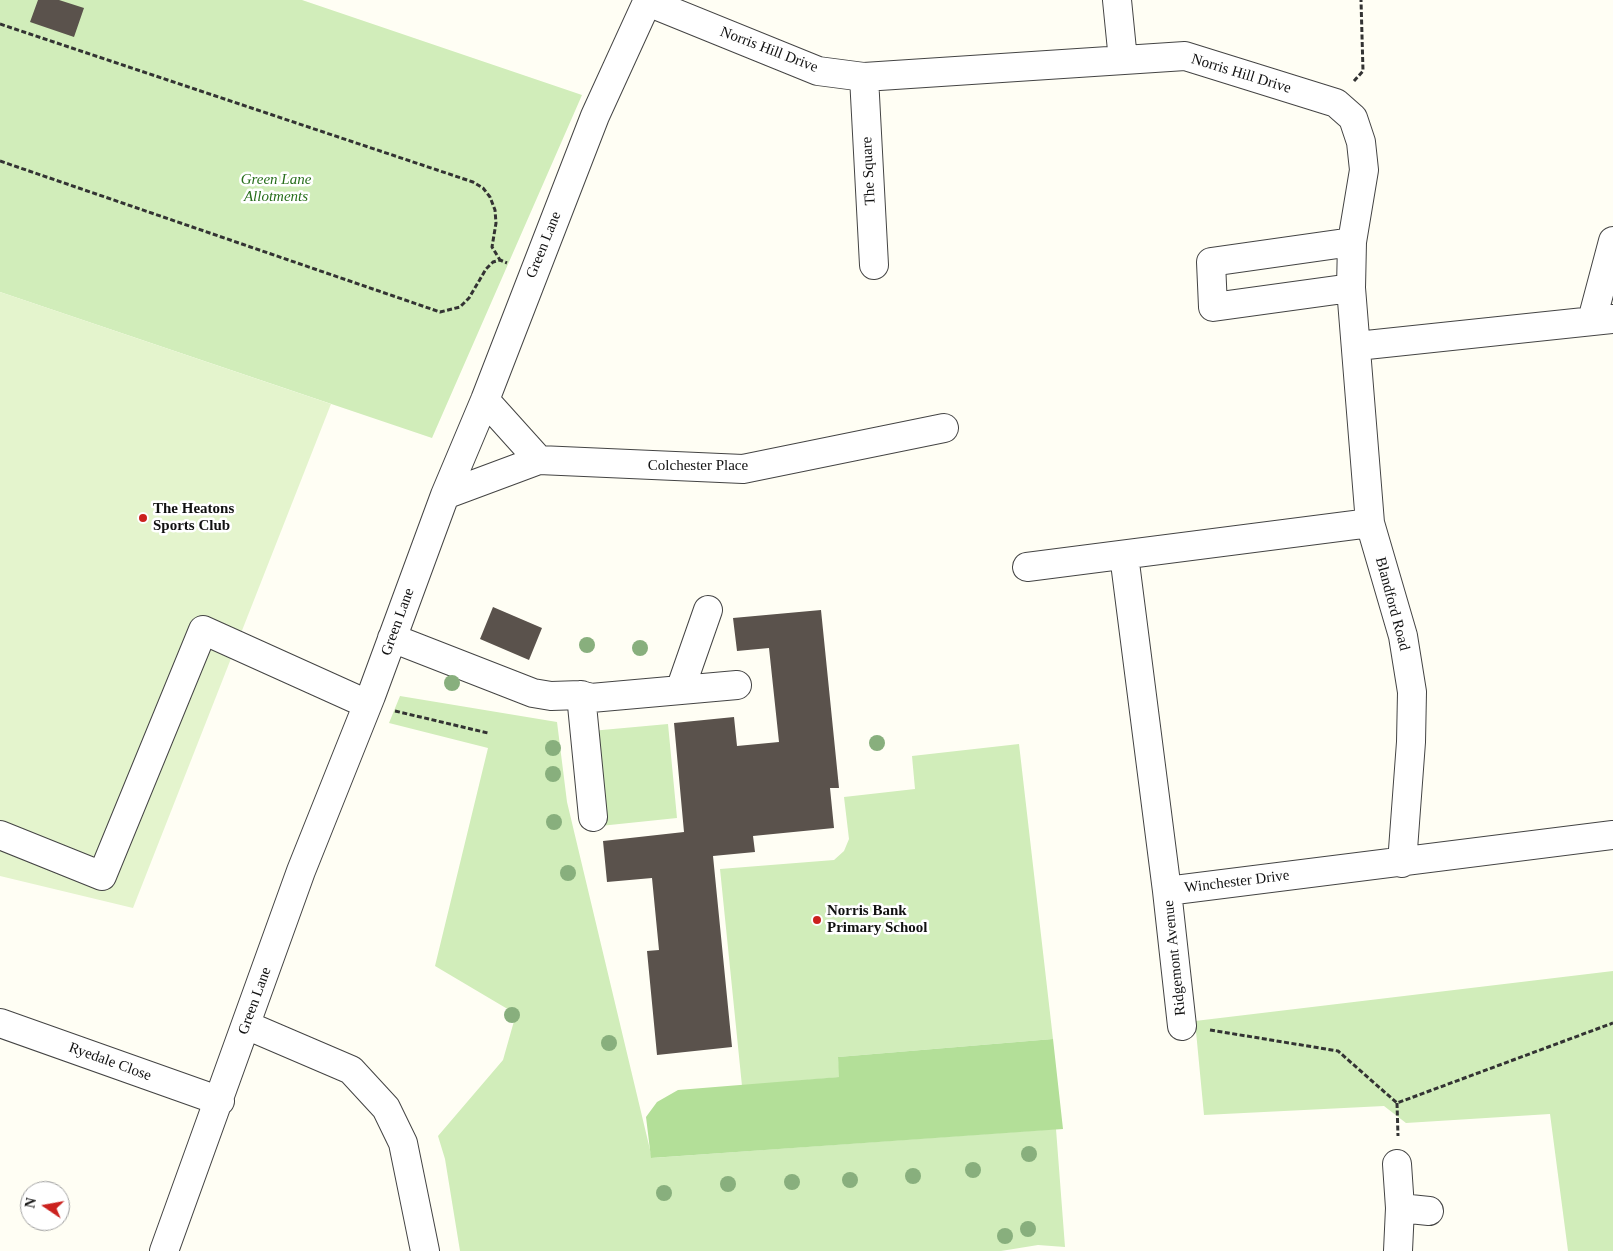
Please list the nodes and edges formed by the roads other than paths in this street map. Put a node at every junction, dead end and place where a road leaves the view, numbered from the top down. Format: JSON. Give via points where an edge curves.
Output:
{"nodes":[{"id":1,"x":1117,"y":0,"type":"edge"},
{"id":2,"x":648,"y":1,"type":"edge"},
{"id":3,"x":1122,"y":60,"type":"junction"},
{"id":4,"x":864,"y":77,"type":"junction"},
{"id":5,"x":1613,"y":241,"type":"edge"},
{"id":6,"x":1352,"y":242,"type":"junction"},
{"id":7,"x":874,"y":265,"type":"dead end"},
{"id":8,"x":1351,"y":288,"type":"junction"},
{"id":9,"x":1602,"y":320,"type":"edge"},
{"id":10,"x":1357,"y":346,"type":"junction"},
{"id":11,"x":485,"y":400,"type":"junction"},
{"id":12,"x":944,"y":428,"type":"dead end"},
{"id":13,"x":539,"y":460,"type":"junction"},
{"id":14,"x":445,"y":495,"type":"junction"},
{"id":15,"x":1370,"y":523,"type":"junction"},
{"id":16,"x":1124,"y":555,"type":"junction"},
{"id":17,"x":1027,"y":566,"type":"dead end"},
{"id":18,"x":708,"y":610,"type":"dead end"},
{"id":19,"x":392,"y":638,"type":"junction"},
{"id":20,"x":737,"y":685,"type":"dead end"},
{"id":21,"x":680,"y":690,"type":"junction"},
{"id":22,"x":581,"y":695,"type":"junction"},
{"id":23,"x":367,"y":704,"type":"junction"},
{"id":24,"x":593,"y":817,"type":"dead end"},
{"id":25,"x":0,"y":835,"type":"edge"},
{"id":26,"x":1613,"y":835,"type":"edge"},
{"id":27,"x":1402,"y":863,"type":"junction"},
{"id":28,"x":1167,"y":891,"type":"junction"},
{"id":29,"x":0,"y":1023,"type":"edge"},
{"id":30,"x":246,"y":1025,"type":"junction"},
{"id":31,"x":1182,"y":1026,"type":"road end"},
{"id":32,"x":220,"y":1101,"type":"junction"},
{"id":33,"x":1397,"y":1164,"type":"dead end"},
{"id":34,"x":1400,"y":1208,"type":"junction"},
{"id":35,"x":1429,"y":1211,"type":"dead end"},
{"id":36,"x":164,"y":1251,"type":"edge"},
{"id":37,"x":425,"y":1251,"type":"edge"},
{"id":38,"x":1398,"y":1251,"type":"edge"}],
"edges":[{"from":1,"to":3,"type":"street"},
{"from":2,"to":4,"type":"street","name":"Norris Hill Drive","via":[[818,71]]},
{"from":2,"to":11,"type":"street","name":"Green Lane","via":[[595,116]]},
{"from":3,"to":4,"type":"street","name":"Norris Hill Drive"},
{"from":3,"to":6,"type":"street","name":"Norris Hill Drive","via":[[1186,56],[1336,103],[1353,118],[1361,142],[1364,170]]},
{"from":4,"to":7,"type":"street","name":"The Square"},
{"from":5,"to":9,"type":"street"},
{"from":6,"to":8,"type":"street","name":"Norris Hill Drive"},
{"from":6,"to":8,"type":"street","via":[[1211,262],[1213,307]]},
{"from":8,"to":10,"type":"street","name":"Norris Hill Drive"},
{"from":9,"to":10,"type":"street"},
{"from":10,"to":15,"type":"street","name":"Blandford Road"},
{"from":11,"to":13,"type":"street"},
{"from":11,"to":14,"type":"street","name":"Green Lane"},
{"from":12,"to":13,"type":"street","name":"Colchester Place","via":[[743,469]]},
{"from":13,"to":14,"type":"street","name":"Colchester Place"},
{"from":14,"to":19,"type":"street","name":"Green Lane"},
{"from":15,"to":16,"type":"street"},
{"from":15,"to":27,"type":"street","name":"Blandford Road","via":[[1403,636],[1412,692]]},
{"from":16,"to":17,"type":"street"},
{"from":16,"to":28,"type":"street","name":"Winchester Drive"},
{"from":18,"to":21,"type":"street"},
{"from":19,"to":22,"type":"street","via":[[532,693]]},
{"from":19,"to":23,"type":"street","name":"Green Lane"},
{"from":20,"to":21,"type":"street"},
{"from":21,"to":22,"type":"street","via":[[591,698]]},
{"from":22,"to":24,"type":"street"},
{"from":23,"to":25,"type":"street","via":[[203,630],[102,876]]},
{"from":23,"to":30,"type":"street","name":"Green Lane","via":[[301,871]]},
{"from":26,"to":27,"type":"street","name":"Winchester Drive"},
{"from":27,"to":28,"type":"street","name":"Winchester Drive"},
{"from":28,"to":31,"type":"street","name":"Ridgemont Avenue"},
{"from":29,"to":32,"type":"street","name":"Ryedale Close"},
{"from":30,"to":32,"type":"street","name":"Green Lane"},
{"from":30,"to":37,"type":"street","via":[[351,1070],[386,1108],[403,1143]]},
{"from":32,"to":36,"type":"street","name":"Green Lane"},
{"from":33,"to":34,"type":"street"},
{"from":34,"to":35,"type":"street"},
{"from":34,"to":38,"type":"street"}]}
